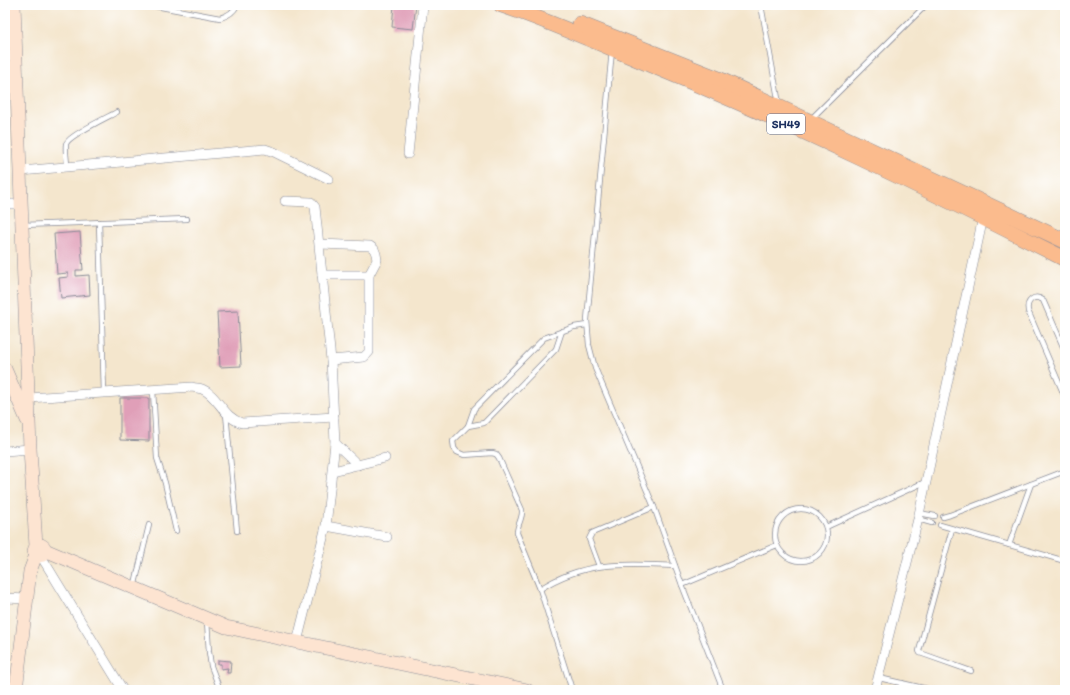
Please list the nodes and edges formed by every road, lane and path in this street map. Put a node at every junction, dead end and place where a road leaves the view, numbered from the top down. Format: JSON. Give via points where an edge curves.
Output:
{"nodes":[{"id":1,"x":14,"y":5,"type":"edge"},
{"id":2,"x":150,"y":5,"type":"edge"},
{"id":3,"x":236,"y":5,"type":"edge"},
{"id":4,"x":423,"y":5,"type":"edge"},
{"id":5,"x":501,"y":5,"type":"edge"},
{"id":6,"x":530,"y":5,"type":"edge"},
{"id":7,"x":761,"y":5,"type":"edge"},
{"id":8,"x":926,"y":5,"type":"edge"},
{"id":9,"x":612,"y":49,"type":"junction"},
{"id":10,"x":11,"y":55,"type":"edge"},
{"id":11,"x":780,"y":108,"type":"junction"},
{"id":12,"x":117,"y":112,"type":"dead end"},
{"id":13,"x":809,"y":121,"type":"junction"},
{"id":14,"x":408,"y":154,"type":"dead end"},
{"id":15,"x":67,"y":166,"type":"junction"},
{"id":16,"x":21,"y":171,"type":"junction"},
{"id":17,"x":329,"y":179,"type":"dead end"},
{"id":18,"x":285,"y":201,"type":"dead end"},
{"id":19,"x":5,"y":204,"type":"edge"},
{"id":20,"x":22,"y":204,"type":"junction"},
{"id":21,"x":984,"y":211,"type":"junction"},
{"id":22,"x":187,"y":219,"type":"dead end"},
{"id":23,"x":98,"y":222,"type":"junction"},
{"id":24,"x":23,"y":225,"type":"junction"},
{"id":25,"x":1065,"y":241,"type":"edge"},
{"id":26,"x":320,"y":244,"type":"junction"},
{"id":27,"x":1065,"y":259,"type":"edge"},
{"id":28,"x":322,"y":275,"type":"junction"},
{"id":29,"x":369,"y":275,"type":"junction"},
{"id":30,"x":587,"y":325,"type":"junction"},
{"id":31,"x":562,"y":332,"type":"junction"},
{"id":32,"x":1065,"y":351,"type":"edge"},
{"id":33,"x":331,"y":360,"type":"junction"},
{"id":34,"x":5,"y":369,"type":"edge"},
{"id":35,"x":154,"y":390,"type":"junction"},
{"id":36,"x":104,"y":393,"type":"junction"},
{"id":37,"x":1065,"y":397,"type":"edge"},
{"id":38,"x":29,"y":398,"type":"junction"},
{"id":39,"x":225,"y":412,"type":"junction"},
{"id":40,"x":334,"y":417,"type":"junction"},
{"id":41,"x":468,"y":426,"type":"junction"},
{"id":42,"x":30,"y":427,"type":"junction"},
{"id":43,"x":335,"y":443,"type":"junction"},
{"id":44,"x":30,"y":449,"type":"junction"},
{"id":45,"x":5,"y":451,"type":"edge"},
{"id":46,"x":384,"y":458,"type":"dead end"},
{"id":47,"x":358,"y":465,"type":"junction"},
{"id":48,"x":1064,"y":470,"type":"edge"},
{"id":49,"x":333,"y":471,"type":"junction"},
{"id":50,"x":926,"y":482,"type":"junction"},
{"id":51,"x":1031,"y":484,"type":"junction"},
{"id":52,"x":654,"y":507,"type":"junction"},
{"id":53,"x":918,"y":516,"type":"junction"},
{"id":54,"x":935,"y":516,"type":"dead end"},
{"id":55,"x":943,"y":517,"type":"dead end"},
{"id":56,"x":932,"y":523,"type":"dead end"},
{"id":57,"x":148,"y":525,"type":"dead end"},
{"id":58,"x":940,"y":525,"type":"dead end"},
{"id":59,"x":326,"y":526,"type":"junction"},
{"id":60,"x":826,"y":527,"type":"junction"},
{"id":61,"x":952,"y":529,"type":"junction"},
{"id":62,"x":176,"y":531,"type":"dead end"},
{"id":63,"x":237,"y":531,"type":"dead end"},
{"id":64,"x":387,"y":537,"type":"dead end"},
{"id":65,"x":777,"y":545,"type":"junction"},
{"id":66,"x":1009,"y":545,"type":"junction"},
{"id":67,"x":39,"y":552,"type":"junction"},
{"id":68,"x":1065,"y":561,"type":"edge"},
{"id":69,"x":599,"y":566,"type":"junction"},
{"id":70,"x":675,"y":566,"type":"junction"},
{"id":71,"x":682,"y":585,"type":"junction"},
{"id":72,"x":134,"y":588,"type":"junction"},
{"id":73,"x":540,"y":589,"type":"junction"},
{"id":74,"x":5,"y":598,"type":"edge"},
{"id":75,"x":27,"y":599,"type":"junction"},
{"id":76,"x":207,"y":620,"type":"junction"},
{"id":77,"x":297,"y":642,"type":"junction"},
{"id":78,"x":971,"y":671,"type":"dead end"},
{"id":79,"x":878,"y":678,"type":"junction"},
{"id":80,"x":902,"y":683,"type":"junction"},
{"id":81,"x":12,"y":687,"type":"edge"},
{"id":82,"x":123,"y":690,"type":"edge"},
{"id":83,"x":220,"y":690,"type":"edge"},
{"id":84,"x":527,"y":690,"type":"edge"},
{"id":85,"x":572,"y":690,"type":"edge"},
{"id":86,"x":723,"y":690,"type":"edge"},
{"id":87,"x":876,"y":690,"type":"edge"},
{"id":88,"x":900,"y":690,"type":"edge"},
{"id":89,"x":932,"y":690,"type":"edge"}],
"edges":[{"from":1,"to":10,"type":"street"},
{"from":2,"to":3,"type":"lane","via":[[220,18],[228,15]]},
{"from":4,"to":14,"type":"street"},
{"from":5,"to":9,"type":"main road","number":"SH49"},
{"from":6,"to":11,"type":"main road","number":"SH49","via":[[719,79]]},
{"from":7,"to":11,"type":"lane"},
{"from":8,"to":13,"type":"lane"},
{"from":9,"to":21,"type":"main road","number":"SH49","via":[[705,87]]},
{"from":9,"to":30,"type":"lane"},
{"from":10,"to":16,"type":"street"},
{"from":11,"to":13,"type":"main road","number":"SH49"},
{"from":12,"to":15,"type":"lane","via":[[69,140],[66,145]]},
{"from":13,"to":21,"type":"main road","number":"SH49"},
{"from":15,"to":16,"type":"street"},
{"from":15,"to":17,"type":"street","via":[[265,150]]},
{"from":16,"to":20,"type":"street"},
{"from":18,"to":26,"type":"street","via":[[314,204]]},
{"from":19,"to":20,"type":"street"},
{"from":20,"to":24,"type":"street"},
{"from":21,"to":25,"type":"main road","number":"SH49"},
{"from":21,"to":27,"type":"main road","number":"SH49"},
{"from":21,"to":50,"type":"street"},
{"from":22,"to":23,"type":"lane"},
{"from":23,"to":24,"type":"lane"},
{"from":23,"to":36,"type":"lane"},
{"from":24,"to":38,"type":"street"},
{"from":26,"to":28,"type":"street"},
{"from":26,"to":29,"type":"street","via":[[370,246],[374,249],[376,260]]},
{"from":28,"to":29,"type":"street"},
{"from":28,"to":33,"type":"street"},
{"from":29,"to":33,"type":"street","via":[[369,352],[364,356]]},
{"from":30,"to":31,"type":"lane"},
{"from":30,"to":52,"type":"lane","via":[[595,368]]},
{"from":31,"to":41,"type":"lane","via":[[544,338],[474,409]]},
{"from":31,"to":41,"type":"lane","via":[[556,348],[484,423]]},
{"from":32,"to":37,"type":"lane","via":[[1043,300],[1033,298],[1027,306],[1028,311]]},
{"from":33,"to":40,"type":"street"},
{"from":34,"to":42,"type":"street"},
{"from":35,"to":36,"type":"street"},
{"from":35,"to":39,"type":"street","via":[[192,387],[201,389],[208,392]]},
{"from":35,"to":62,"type":"lane","via":[[157,458]]},
{"from":36,"to":38,"type":"street"},
{"from":38,"to":42,"type":"street"},
{"from":39,"to":40,"type":"street","via":[[242,423]]},
{"from":39,"to":63,"type":"lane"},
{"from":40,"to":43,"type":"street"},
{"from":41,"to":73,"type":"lane","via":[[453,441],[454,448],[464,455],[492,453],[499,458],[522,510],[517,533]]},
{"from":42,"to":44,"type":"street"},
{"from":43,"to":47,"type":"street"},
{"from":43,"to":49,"type":"street"},
{"from":44,"to":45,"type":"street"},
{"from":44,"to":67,"type":"street"},
{"from":46,"to":47,"type":"street"},
{"from":47,"to":49,"type":"street"},
{"from":48,"to":51,"type":"lane"},
{"from":49,"to":59,"type":"street"},
{"from":50,"to":53,"type":"street"},
{"from":50,"to":60,"type":"lane"},
{"from":51,"to":55,"type":"lane"},
{"from":51,"to":66,"type":"lane"},
{"from":52,"to":69,"type":"lane","via":[[592,533],[589,538]]},
{"from":52,"to":70,"type":"lane"},
{"from":53,"to":54,"type":"lane"},
{"from":53,"to":56,"type":"lane"},
{"from":53,"to":79,"type":"street"},
{"from":57,"to":72,"type":"lane"},
{"from":58,"to":61,"type":"lane"},
{"from":59,"to":64,"type":"street"},
{"from":59,"to":77,"type":"street"},
{"from":60,"to":65,"type":"lane","via":[[828,539],[825,547],[820,554],[805,562],[788,558],[781,553]]},
{"from":60,"to":65,"type":"lane","via":[[819,515],[811,510],[794,510],[786,514],[776,528]]},
{"from":61,"to":66,"type":"lane"},
{"from":61,"to":78,"type":"lane","via":[[919,651]]},
{"from":65,"to":71,"type":"lane"},
{"from":66,"to":68,"type":"lane"},
{"from":67,"to":72,"type":"street"},
{"from":67,"to":75,"type":"street","via":[[30,571]]},
{"from":67,"to":82,"type":"street"},
{"from":69,"to":70,"type":"lane"},
{"from":69,"to":73,"type":"lane","via":[[575,572]]},
{"from":70,"to":71,"type":"lane"},
{"from":71,"to":86,"type":"lane"},
{"from":72,"to":76,"type":"street"},
{"from":73,"to":85,"type":"lane"},
{"from":74,"to":75,"type":"street"},
{"from":75,"to":81,"type":"street"},
{"from":76,"to":77,"type":"street","via":[[226,627]]},
{"from":76,"to":83,"type":"lane","via":[[208,652]]},
{"from":77,"to":84,"type":"street"},
{"from":79,"to":80,"type":"lane"},
{"from":79,"to":87,"type":"street"},
{"from":80,"to":88,"type":"lane"},
{"from":80,"to":89,"type":"lane"}]}
